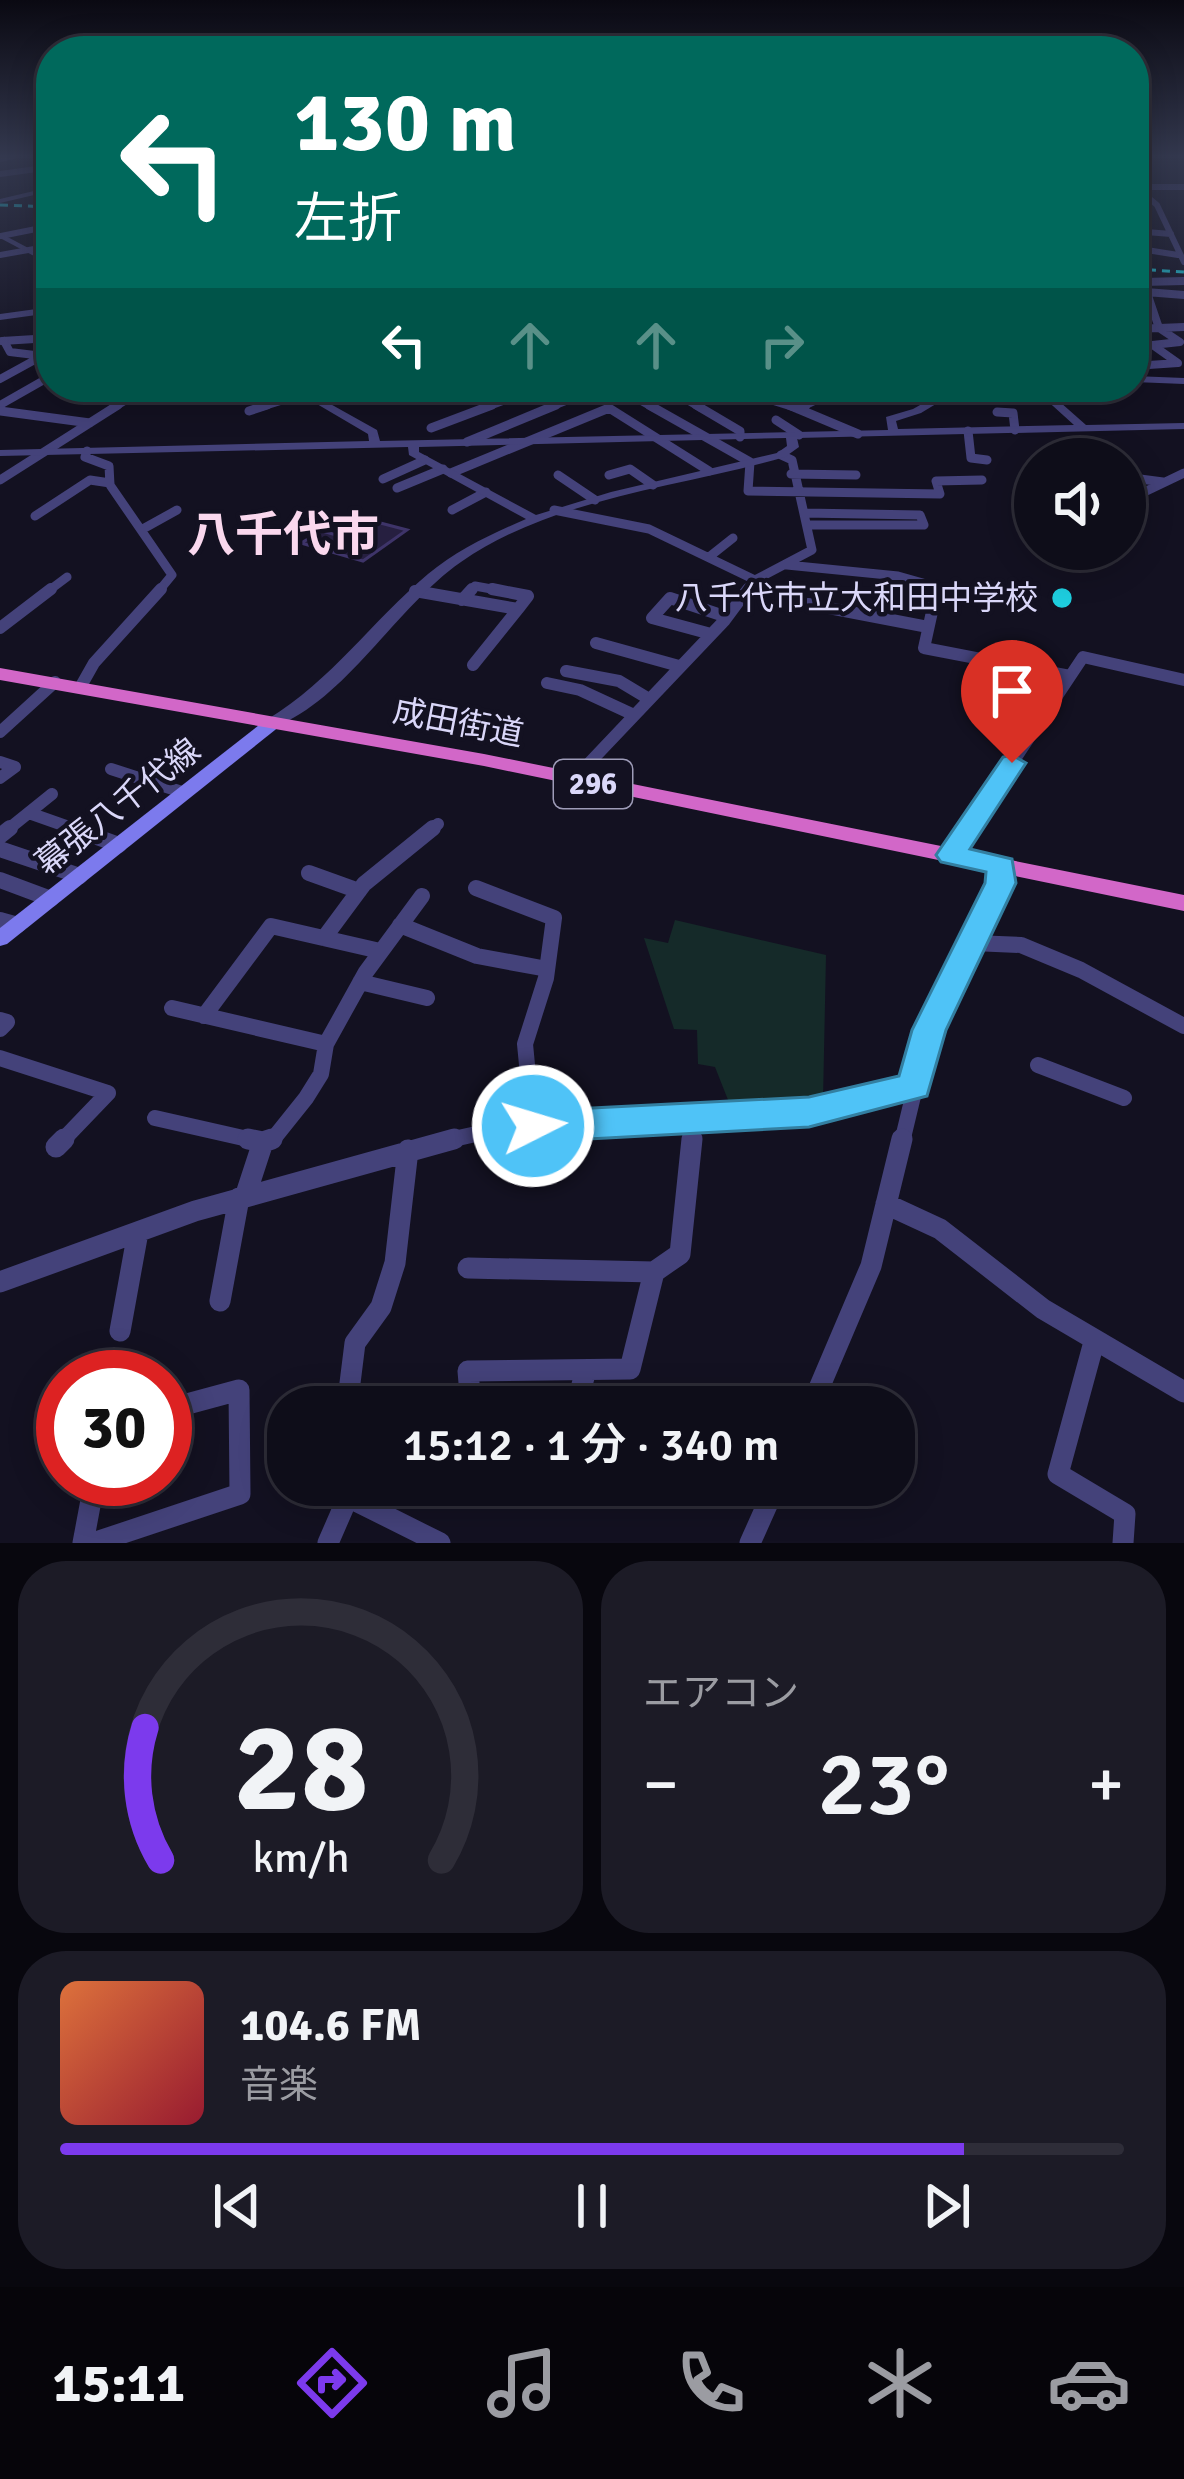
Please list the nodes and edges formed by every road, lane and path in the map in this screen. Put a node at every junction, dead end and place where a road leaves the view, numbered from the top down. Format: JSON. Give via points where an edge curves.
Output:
{"nodes":[{"id":1,"x":1180,"y":228,"type":"edge"},
{"id":2,"x":1171,"y":230,"type":"junction"},
{"id":3,"x":1149,"y":231,"type":"edge"},
{"id":4,"x":10,"y":241,"type":"edge"},
{"id":5,"x":0,"y":251,"type":"edge"},
{"id":6,"x":1149,"y":251,"type":"edge"},
{"id":7,"x":1181,"y":258,"type":"edge"},
{"id":8,"x":1184,"y":281,"type":"edge"},
{"id":9,"x":1149,"y":285,"type":"edge"},
{"id":10,"x":1149,"y":288,"type":"edge"},
{"id":11,"x":1184,"y":295,"type":"edge"},
{"id":12,"x":1149,"y":303,"type":"edge"},
{"id":13,"x":36,"y":312,"type":"edge"},
{"id":14,"x":1,"y":315,"type":"edge"},
{"id":15,"x":1184,"y":327,"type":"edge"},
{"id":16,"x":1149,"y":328,"type":"edge"},
{"id":17,"x":1159,"y":328,"type":"junction"},
{"id":18,"x":36,"y":341,"type":"edge"},
{"id":19,"x":1149,"y":346,"type":"edge"},
{"id":20,"x":1154,"y":346,"type":"junction"},
{"id":21,"x":3,"y":347,"type":"edge"},
{"id":22,"x":36,"y":354,"type":"edge"},
{"id":23,"x":36,"y":362,"type":"edge"},
{"id":24,"x":1149,"y":365,"type":"edge"},
{"id":25,"x":0,"y":379,"type":"edge"},
{"id":26,"x":1149,"y":380,"type":"edge"},
{"id":27,"x":1184,"y":381,"type":"edge"},
{"id":28,"x":36,"y":385,"type":"edge"},
{"id":29,"x":124,"y":402,"type":"edge"},
{"id":30,"x":271,"y":402,"type":"edge"},
{"id":31,"x":318,"y":402,"type":"edge"},
{"id":32,"x":502,"y":402,"type":"edge"},
{"id":33,"x":549,"y":402,"type":"edge"},
{"id":34,"x":565,"y":402,"type":"edge"},
{"id":35,"x":643,"y":402,"type":"edge"},
{"id":36,"x":692,"y":402,"type":"edge"},
{"id":37,"x":784,"y":402,"type":"edge"},
{"id":38,"x":813,"y":402,"type":"edge"},
{"id":39,"x":932,"y":402,"type":"edge"},
{"id":40,"x":1054,"y":402,"type":"edge"},
{"id":41,"x":494,"y":405,"type":"junction"},
{"id":42,"x":557,"y":405,"type":"junction"},
{"id":43,"x":0,"y":408,"type":"edge"},
{"id":44,"x":798,"y":409,"type":"junction"},
{"id":45,"x":249,"y":411,"type":"dead end"},
{"id":46,"x":997,"y":412,"type":"dead end"},
{"id":47,"x":465,"y":416,"type":"junction"},
{"id":48,"x":529,"y":417,"type":"junction"},
{"id":49,"x":776,"y":420,"type":"dead end"},
{"id":50,"x":91,"y":423,"type":"junction"},
{"id":51,"x":1184,"y":426,"type":"edge"},
{"id":52,"x":431,"y":428,"type":"dead end"},
{"id":53,"x":1083,"y":428,"type":"junction"},
{"id":54,"x":498,"y":430,"type":"junction"},
{"id":55,"x":1015,"y":430,"type":"junction"},
{"id":56,"x":968,"y":431,"type":"junction"},
{"id":57,"x":894,"y":433,"type":"junction"},
{"id":58,"x":857,"y":434,"type":"junction"},
{"id":59,"x":795,"y":435,"type":"junction"},
{"id":60,"x":740,"y":437,"type":"junction"},
{"id":61,"x":708,"y":438,"type":"junction"},
{"id":62,"x":662,"y":439,"type":"junction"},
{"id":63,"x":531,"y":441,"type":"junction"},
{"id":64,"x":467,"y":442,"type":"junction"},
{"id":65,"x":415,"y":444,"type":"junction"},
{"id":66,"x":375,"y":445,"type":"junction"},
{"id":67,"x":87,"y":451,"type":"junction"},
{"id":68,"x":46,"y":452,"type":"junction"},
{"id":69,"x":0,"y":453,"type":"edge"},
{"id":70,"x":781,"y":454,"type":"junction"},
{"id":71,"x":425,"y":460,"type":"junction"},
{"id":72,"x":987,"y":460,"type":"dead end"},
{"id":73,"x":750,"y":462,"type":"junction"},
{"id":74,"x":447,"y":471,"type":"junction"},
{"id":75,"x":709,"y":471,"type":"junction"},
{"id":76,"x":1184,"y":473,"type":"edge"},
{"id":77,"x":791,"y":474,"type":"junction"},
{"id":78,"x":558,"y":475,"type":"dead end"},
{"id":79,"x":609,"y":475,"type":"dead end"},
{"id":80,"x":856,"y":475,"type":"dead end"},
{"id":81,"x":382,"y":479,"type":"dead end"},
{"id":82,"x":0,"y":480,"type":"edge"},
{"id":83,"x":982,"y":480,"type":"dead end"},
{"id":84,"x":1146,"y":480,"type":"edge"},
{"id":85,"x":1163,"y":482,"type":"junction"},
{"id":86,"x":110,"y":483,"type":"junction"},
{"id":87,"x":653,"y":485,"type":"junction"},
{"id":88,"x":397,"y":488,"type":"dead end"},
{"id":89,"x":1146,"y":491,"type":"edge"},
{"id":90,"x":486,"y":492,"type":"junction"},
{"id":91,"x":797,"y":493,"type":"junction"},
{"id":92,"x":891,"y":493,"type":"junction"},
{"id":93,"x":595,"y":500,"type":"junction"},
{"id":94,"x":177,"y":510,"type":"dead end"},
{"id":95,"x":452,"y":510,"type":"dead end"},
{"id":96,"x":554,"y":511,"type":"junction"},
{"id":97,"x":898,"y":514,"type":"junction"},
{"id":98,"x":35,"y":516,"type":"dead end"},
{"id":99,"x":532,"y":517,"type":"junction"},
{"id":100,"x":806,"y":519,"type":"junction"},
{"id":101,"x":141,"y":530,"type":"junction"},
{"id":102,"x":733,"y":538,"type":"dead end"},
{"id":103,"x":709,"y":557,"type":"junction"},
{"id":104,"x":787,"y":565,"type":"junction"},
{"id":105,"x":68,"y":577,"type":"dead end"},
{"id":106,"x":754,"y":580,"type":"junction"},
{"id":107,"x":415,"y":591,"type":"junction"},
{"id":108,"x":808,"y":604,"type":"dead end"},
{"id":109,"x":728,"y":616,"type":"junction"},
{"id":110,"x":928,"y":627,"type":"junction"},
{"id":111,"x":0,"y":628,"type":"edge"},
{"id":112,"x":710,"y":634,"type":"junction"},
{"id":113,"x":596,"y":643,"type":"dead end"},
{"id":114,"x":473,"y":664,"type":"dead end"},
{"id":115,"x":679,"y":666,"type":"junction"},
{"id":116,"x":566,"y":670,"type":"dead end"},
{"id":117,"x":0,"y":674,"type":"edge"},
{"id":118,"x":1070,"y":676,"type":"junction"},
{"id":119,"x":1184,"y":680,"type":"edge"},
{"id":120,"x":55,"y":682,"type":"junction"},
{"id":121,"x":547,"y":683,"type":"dead end"},
{"id":122,"x":81,"y":686,"type":"junction"},
{"id":123,"x":649,"y":699,"type":"junction"},
{"id":124,"x":634,"y":716,"type":"junction"},
{"id":125,"x":274,"y":722,"type":"junction"},
{"id":126,"x":0,"y":732,"type":"edge"},
{"id":127,"x":0,"y":762,"type":"edge"},
{"id":128,"x":111,"y":769,"type":"dead end"},
{"id":129,"x":0,"y":778,"type":"edge"},
{"id":130,"x":573,"y":780,"type":"junction"},
{"id":131,"x":185,"y":793,"type":"junction"},
{"id":132,"x":52,"y":794,"type":"dead end"},
{"id":133,"x":29,"y":813,"type":"junction"},
{"id":134,"x":438,"y":824,"type":"dead end"},
{"id":135,"x":0,"y":836,"type":"edge"},
{"id":136,"x":119,"y":845,"type":"junction"},
{"id":137,"x":0,"y":848,"type":"edge"},
{"id":138,"x":951,"y":855,"type":"junction"},
{"id":139,"x":1001,"y":866,"type":"junction"},
{"id":140,"x":309,"y":873,"type":"dead end"},
{"id":141,"x":80,"y":876,"type":"junction"},
{"id":142,"x":0,"y":880,"type":"edge"},
{"id":143,"x":476,"y":888,"type":"dead end"},
{"id":144,"x":359,"y":891,"type":"junction"},
{"id":145,"x":422,"y":896,"type":"dead end"},
{"id":146,"x":51,"y":899,"type":"junction"},
{"id":147,"x":1184,"y":903,"type":"edge"},
{"id":148,"x":9,"y":923,"type":"edge"},
{"id":149,"x":400,"y":925,"type":"junction"},
{"id":150,"x":324,"y":938,"type":"junction"},
{"id":151,"x":0,"y":939,"type":"edge"},
{"id":152,"x":973,"y":944,"type":"junction"},
{"id":153,"x":380,"y":951,"type":"junction"},
{"id":154,"x":547,"y":968,"type":"junction"},
{"id":155,"x":360,"y":982,"type":"junction"},
{"id":156,"x":428,"y":998,"type":"dead end"},
{"id":157,"x":172,"y":1008,"type":"dead end"},
{"id":158,"x":204,"y":1016,"type":"junction"},
{"id":159,"x":0,"y":1020,"type":"edge"},
{"id":160,"x":1184,"y":1026,"type":"edge"},
{"id":161,"x":0,"y":1029,"type":"edge"},
{"id":162,"x":326,"y":1044,"type":"junction"},
{"id":163,"x":0,"y":1058,"type":"edge"},
{"id":164,"x":1038,"y":1065,"type":"dead end"},
{"id":165,"x":914,"y":1086,"type":"junction"},
{"id":166,"x":1124,"y":1098,"type":"dead end"},
{"id":167,"x":155,"y":1118,"type":"dead end"},
{"id":168,"x":694,"y":1118,"type":"junction"},
{"id":169,"x":533,"y":1126,"type":"junction"},
{"id":170,"x":262,"y":1142,"type":"junction"},
{"id":171,"x":56,"y":1147,"type":"dead end"},
{"id":172,"x":408,"y":1150,"type":"junction"},
{"id":173,"x":242,"y":1197,"type":"junction"},
{"id":174,"x":886,"y":1204,"type":"junction"},
{"id":175,"x":138,"y":1232,"type":"junction"},
{"id":176,"x":468,"y":1268,"type":"dead end"},
{"id":177,"x":654,"y":1273,"type":"junction"},
{"id":178,"x":0,"y":1282,"type":"edge"},
{"id":179,"x":220,"y":1300,"type":"dead end"},
{"id":180,"x":120,"y":1330,"type":"dead end"},
{"id":181,"x":1094,"y":1342,"type":"junction"},
{"id":182,"x":586,"y":1370,"type":"junction"},
{"id":183,"x":350,"y":1386,"type":"edge"},
{"id":184,"x":469,"y":1386,"type":"edge"},
{"id":185,"x":582,"y":1386,"type":"edge"},
{"id":186,"x":820,"y":1386,"type":"edge"},
{"id":187,"x":1184,"y":1392,"type":"edge"},
{"id":188,"x":192,"y":1402,"type":"edge"},
{"id":189,"x":90,"y":1506,"type":"edge"},
{"id":190,"x":342,"y":1506,"type":"edge"},
{"id":191,"x":375,"y":1506,"type":"edge"},
{"id":192,"x":767,"y":1506,"type":"edge"},
{"id":193,"x":83,"y":1543,"type":"edge"},
{"id":194,"x":93,"y":1543,"type":"edge"},
{"id":195,"x":328,"y":1543,"type":"edge"},
{"id":196,"x":440,"y":1543,"type":"edge"},
{"id":197,"x":750,"y":1543,"type":"edge"},
{"id":198,"x":1123,"y":1543,"type":"edge"}],
"edges":[{"from":1,"to":2,"type":"street"},
{"from":2,"to":3,"type":"street"},
{"from":2,"to":7,"type":"street"},
{"from":4,"to":5,"type":"street"},
{"from":6,"to":7,"type":"street"},
{"from":8,"to":9,"type":"street"},
{"from":10,"to":11,"type":"street"},
{"from":12,"to":17,"type":"street"},
{"from":13,"to":14,"type":"street"},
{"from":15,"to":17,"type":"street"},
{"from":16,"to":17,"type":"street"},
{"from":17,"to":20,"type":"street","via":[[1180,342]]},
{"from":18,"to":21,"type":"street"},
{"from":19,"to":20,"type":"street"},
{"from":20,"to":24,"type":"street","via":[[1178,363]]},
{"from":21,"to":22,"type":"street"},
{"from":23,"to":25,"type":"street"},
{"from":26,"to":27,"type":"street"},
{"from":28,"to":43,"type":"street"},
{"from":29,"to":50,"type":"street"},
{"from":30,"to":45,"type":"street"},
{"from":31,"to":66,"type":"street","via":[[373,432]]},
{"from":32,"to":41,"type":"street"},
{"from":33,"to":42,"type":"street"},
{"from":34,"to":42,"type":"street"},
{"from":35,"to":61,"type":"street"},
{"from":36,"to":60,"type":"street"},
{"from":37,"to":44,"type":"street"},
{"from":38,"to":44,"type":"street"},
{"from":39,"to":57,"type":"street","via":[[890,419]]},
{"from":40,"to":53,"type":"street"},
{"from":41,"to":47,"type":"street"},
{"from":41,"to":48,"type":"street"},
{"from":42,"to":48,"type":"street"},
{"from":43,"to":50,"type":"street"},
{"from":44,"to":58,"type":"street"},
{"from":46,"to":55,"type":"street","via":[[1013,413]]},
{"from":47,"to":52,"type":"street"},
{"from":47,"to":54,"type":"street"},
{"from":48,"to":54,"type":"street"},
{"from":49,"to":59,"type":"street"},
{"from":50,"to":68,"type":"street"},
{"from":51,"to":53,"type":"street"},
{"from":53,"to":55,"type":"street"},
{"from":54,"to":64,"type":"street"},
{"from":55,"to":56,"type":"street"},
{"from":56,"to":57,"type":"street"},
{"from":56,"to":72,"type":"street","via":[[971,458]]},
{"from":57,"to":58,"type":"street"},
{"from":58,"to":59,"type":"street"},
{"from":59,"to":60,"type":"street"},
{"from":59,"to":70,"type":"street"},
{"from":60,"to":61,"type":"street"},
{"from":61,"to":62,"type":"street"},
{"from":61,"to":73,"type":"street"},
{"from":62,"to":63,"type":"street"},
{"from":62,"to":63,"type":"street","via":[[609,408]]},
{"from":62,"to":75,"type":"street"},
{"from":63,"to":64,"type":"street"},
{"from":63,"to":74,"type":"street"},
{"from":64,"to":65,"type":"street"},
{"from":65,"to":66,"type":"street"},
{"from":65,"to":71,"type":"street","via":[[413,454]]},
{"from":66,"to":67,"type":"street"},
{"from":67,"to":68,"type":"street"},
{"from":67,"to":86,"type":"street","via":[[85,457],[109,466]]},
{"from":68,"to":69,"type":"street"},
{"from":68,"to":82,"type":"street"},
{"from":70,"to":73,"type":"street"},
{"from":70,"to":77,"type":"street","via":[[792,460]]},
{"from":71,"to":74,"type":"street"},
{"from":71,"to":81,"type":"street"},
{"from":73,"to":75,"type":"street"},
{"from":73,"to":91,"type":"street","via":[[748,490]]},
{"from":74,"to":88,"type":"street"},
{"from":74,"to":90,"type":"street"},
{"from":75,"to":87,"type":"street"},
{"from":76,"to":85,"type":"street"},
{"from":77,"to":80,"type":"street"},
{"from":77,"to":91,"type":"street"},
{"from":78,"to":93,"type":"street"},
{"from":79,"to":87,"type":"street","via":[[630,469]]},
{"from":83,"to":92,"type":"street","via":[[935,481],[940,494]]},
{"from":84,"to":85,"type":"street"},
{"from":85,"to":89,"type":"street"},
{"from":86,"to":98,"type":"street","via":[[90,480]]},
{"from":86,"to":101,"type":"street"},
{"from":87,"to":93,"type":"street"},
{"from":90,"to":95,"type":"street"},
{"from":90,"to":99,"type":"street"},
{"from":91,"to":92,"type":"street"},
{"from":91,"to":100,"type":"street"},
{"from":92,"to":97,"type":"street"},
{"from":93,"to":96,"type":"street"},
{"from":94,"to":101,"type":"street"},
{"from":96,"to":99,"type":"street"},
{"from":96,"to":103,"type":"street","via":[[649,529]]},
{"from":97,"to":100,"type":"street"},
{"from":97,"to":100,"type":"street","via":[[920,514],[925,525]]},
{"from":99,"to":107,"type":"street"},
{"from":100,"to":104,"type":"street","via":[[812,550]]},
{"from":101,"to":122,"type":"street","via":[[172,575]]},
{"from":102,"to":103,"type":"street"},
{"from":103,"to":106,"type":"street"},
{"from":104,"to":106,"type":"street"},
{"from":104,"to":110,"type":"street","via":[[937,587]]},
{"from":105,"to":111,"type":"street"},
{"from":106,"to":109,"type":"street"},
{"from":107,"to":114,"type":"street","via":[[518,609]]},
{"from":107,"to":125,"type":"street","via":[[300,709]]},
{"from":108,"to":110,"type":"street"},
{"from":109,"to":112,"type":"street"},
{"from":109,"to":112,"type":"street","via":[[670,598],[652,618]]},
{"from":110,"to":118,"type":"street","via":[[924,647]]},
{"from":112,"to":115,"type":"street"},
{"from":113,"to":115,"type":"street"},
{"from":115,"to":123,"type":"street"},
{"from":116,"to":123,"type":"street","via":[[619,681]]},
{"from":117,"to":120,"type":"highway","name":"成田街道","number":"296"},
{"from":118,"to":119,"type":"street","via":[[1093,656]]},
{"from":118,"to":138,"type":"street"},
{"from":120,"to":122,"type":"highway","name":"成田街道","number":"296"},
{"from":120,"to":126,"type":"street"},
{"from":121,"to":124,"type":"street"},
{"from":122,"to":125,"type":"highway","name":"成田街道","number":"296"},
{"from":123,"to":124,"type":"street"},
{"from":124,"to":130,"type":"street"},
{"from":125,"to":130,"type":"highway","name":"成田街道","number":"296"},
{"from":125,"to":131,"type":"main road","name":"幕張八千代線"},
{"from":127,"to":129,"type":"street","via":[[15,767]]},
{"from":128,"to":131,"type":"street"},
{"from":130,"to":138,"type":"highway","name":"成田街道","number":"296"},
{"from":131,"to":136,"type":"main road","name":"幕張八千代線"},
{"from":132,"to":133,"type":"street"},
{"from":133,"to":135,"type":"street"},
{"from":133,"to":136,"type":"street"},
{"from":134,"to":144,"type":"street"},
{"from":136,"to":141,"type":"main road","name":"幕張八千代線"},
{"from":137,"to":141,"type":"street"},
{"from":138,"to":139,"type":"highway","name":"成田街道","number":"296"},
{"from":139,"to":147,"type":"highway","name":"成田街道","number":"296"},
{"from":139,"to":152,"type":"street"},
{"from":140,"to":144,"type":"street"},
{"from":141,"to":146,"type":"main road","name":"幕張八千代線"},
{"from":142,"to":146,"type":"street"},
{"from":143,"to":154,"type":"street","via":[[554,918]]},
{"from":144,"to":150,"type":"street"},
{"from":145,"to":149,"type":"street"},
{"from":146,"to":148,"type":"main road","name":"幕張八千代線"},
{"from":148,"to":151,"type":"main road","name":"幕張八千代線"},
{"from":149,"to":153,"type":"street"},
{"from":149,"to":154,"type":"street","via":[[477,956]]},
{"from":150,"to":153,"type":"street"},
{"from":150,"to":158,"type":"street","via":[[271,926]]},
{"from":152,"to":160,"type":"street","via":[[1021,945]]},
{"from":152,"to":165,"type":"street","via":[[929,1030]]},
{"from":153,"to":155,"type":"street"},
{"from":154,"to":169,"type":"street","via":[[525,1044]]},
{"from":155,"to":156,"type":"street"},
{"from":155,"to":162,"type":"street"},
{"from":157,"to":158,"type":"street"},
{"from":158,"to":162,"type":"street"},
{"from":159,"to":161,"type":"street","via":[[8,1022]]},
{"from":162,"to":170,"type":"street","via":[[306,1098]]},
{"from":163,"to":171,"type":"street","via":[[108,1094]]},
{"from":164,"to":166,"type":"street"},
{"from":165,"to":168,"type":"street","via":[[809,1112]]},
{"from":165,"to":174,"type":"street"},
{"from":167,"to":170,"type":"street"},
{"from":168,"to":169,"type":"street"},
{"from":168,"to":177,"type":"street","via":[[680,1254]]},
{"from":169,"to":172,"type":"street"},
{"from":170,"to":173,"type":"street"},
{"from":172,"to":173,"type":"street"},
{"from":172,"to":183,"type":"street","via":[[395,1263],[381,1307],[356,1343]]},
{"from":173,"to":175,"type":"street"},
{"from":173,"to":179,"type":"street"},
{"from":174,"to":181,"type":"street","via":[[940,1229]]},
{"from":174,"to":186,"type":"street","via":[[871,1266]]},
{"from":175,"to":178,"type":"street"},
{"from":175,"to":180,"type":"street"},
{"from":176,"to":177,"type":"street"},
{"from":177,"to":182,"type":"street","via":[[630,1369]]},
{"from":181,"to":187,"type":"street"},
{"from":181,"to":198,"type":"street","via":[[1058,1474],[1125,1514]]},
{"from":182,"to":184,"type":"street","via":[[468,1371]]},
{"from":182,"to":185,"type":"street"},
{"from":188,"to":194,"type":"street","via":[[239,1390],[241,1494]]},
{"from":189,"to":193,"type":"street"},
{"from":190,"to":195,"type":"street"},
{"from":191,"to":196,"type":"street"},
{"from":192,"to":197,"type":"street"}]}
